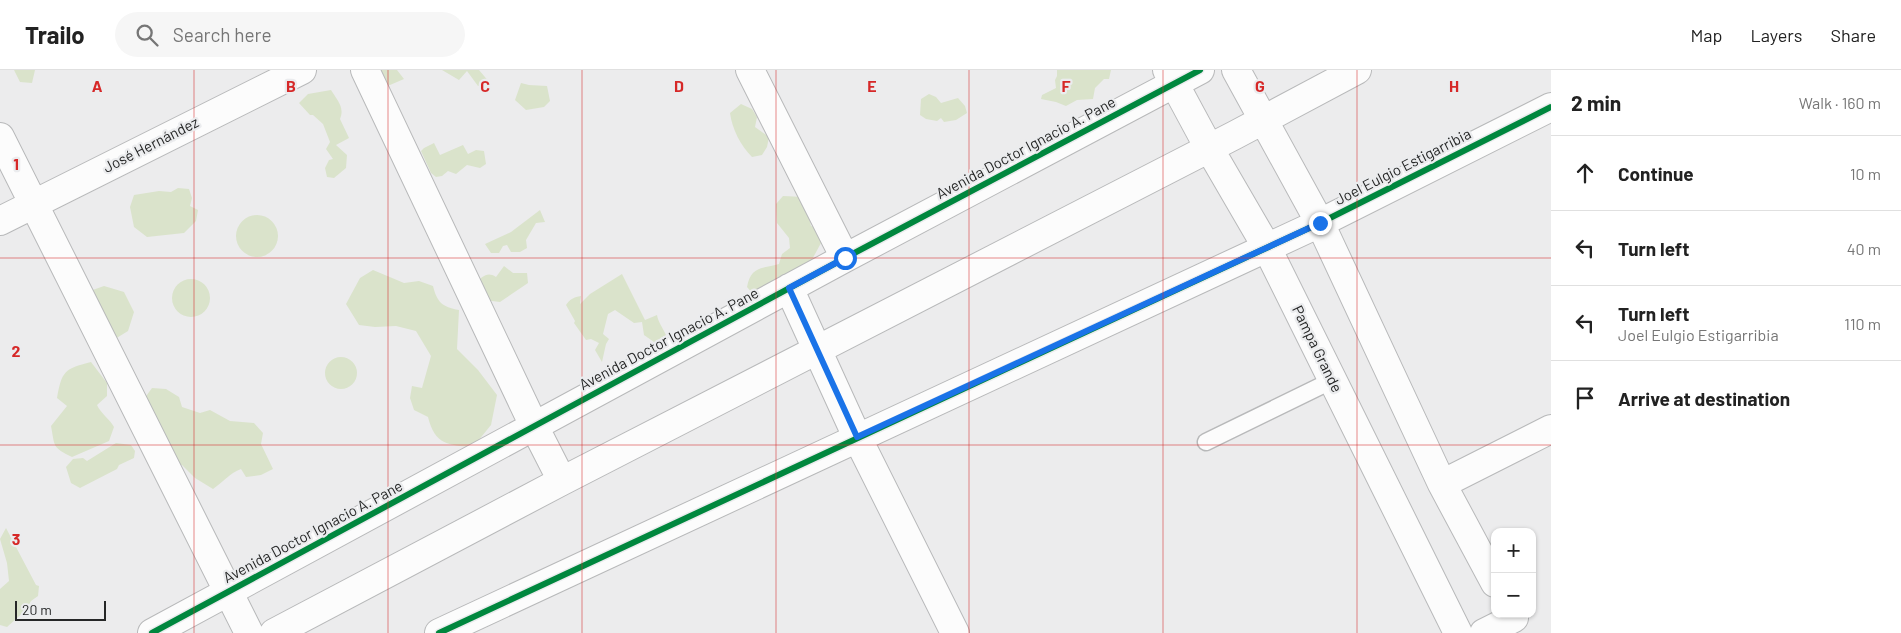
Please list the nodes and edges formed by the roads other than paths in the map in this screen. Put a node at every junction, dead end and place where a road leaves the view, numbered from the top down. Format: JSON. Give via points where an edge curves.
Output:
{"nodes":[{"id":1,"x":302,"y":70,"type":"edge"},
{"id":2,"x":365,"y":70,"type":"edge"},
{"id":3,"x":750,"y":70,"type":"edge"},
{"id":4,"x":1200,"y":70,"type":"edge"},
{"id":5,"x":1236,"y":70,"type":"edge"},
{"id":6,"x":1357,"y":70,"type":"edge"},
{"id":7,"x":1170,"y":77,"type":"edge"},
{"id":8,"x":1551,"y":107,"type":"edge"},
{"id":9,"x":1264,"y":120,"type":"junction"},
{"id":10,"x":0,"y":137,"type":"edge"},
{"id":11,"x":1209,"y":148,"type":"junction"},
{"id":12,"x":34,"y":204,"type":"junction"},
{"id":13,"x":0,"y":220,"type":"edge"},
{"id":14,"x":1320,"y":223,"type":"junction"},
{"id":15,"x":1266,"y":246,"type":"junction"},
{"id":16,"x":845,"y":258,"type":"junction"},
{"id":17,"x":789,"y":288,"type":"junction"},
{"id":18,"x":818,"y":349,"type":"junction"},
{"id":19,"x":1333,"y":380,"type":"junction"},
{"id":20,"x":534,"y":426,"type":"junction"},
{"id":21,"x":1551,"y":428,"type":"edge"},
{"id":22,"x":857,"y":437,"type":"junction"},
{"id":23,"x":1206,"y":442,"type":"dead end"},
{"id":24,"x":562,"y":481,"type":"junction"},
{"id":25,"x":1442,"y":484,"type":"junction"},
{"id":26,"x":1491,"y":576,"type":"edge"},
{"id":27,"x":228,"y":592,"type":"junction"},
{"id":28,"x":1515,"y":622,"type":"edge"},
{"id":29,"x":152,"y":633,"type":"edge"},
{"id":30,"x":248,"y":633,"type":"edge"},
{"id":31,"x":274,"y":633,"type":"edge"},
{"id":32,"x":439,"y":633,"type":"edge"},
{"id":33,"x":955,"y":633,"type":"edge"},
{"id":34,"x":1458,"y":633,"type":"edge"},
{"id":35,"x":1484,"y":633,"type":"edge"}],
"edges":[{"from":1,"to":12,"type":"street","name":"José Hernández"},
{"from":2,"to":20,"type":"street"},
{"from":3,"to":16,"type":"street"},
{"from":4,"to":7,"type":"street","name":"Avenida Doctor Ignacio A. Pane"},
{"from":5,"to":9,"type":"street"},
{"from":6,"to":9,"type":"street"},
{"from":7,"to":11,"type":"street","name":"Pampa Grande"},
{"from":7,"to":16,"type":"street","name":"Avenida Doctor Ignacio A. Pane"},
{"from":8,"to":14,"type":"street","name":"Joel Eulgio Estigarribia"},
{"from":9,"to":11,"type":"street"},
{"from":9,"to":14,"type":"street"},
{"from":10,"to":12,"type":"street"},
{"from":11,"to":15,"type":"street","name":"Pampa Grande"},
{"from":11,"to":18,"type":"street"},
{"from":12,"to":13,"type":"street","name":"José Hernández"},
{"from":12,"to":27,"type":"street"},
{"from":14,"to":15,"type":"street","name":"Joel Eulgio Estigarribia"},
{"from":14,"to":25,"type":"street"},
{"from":15,"to":19,"type":"street","name":"Pampa Grande"},
{"from":15,"to":22,"type":"street","name":"Joel Eulgio Estigarribia"},
{"from":16,"to":17,"type":"street","name":"Avenida Doctor Ignacio A. Pane"},
{"from":17,"to":18,"type":"street"},
{"from":17,"to":20,"type":"street","name":"Avenida Doctor Ignacio A. Pane"},
{"from":18,"to":22,"type":"street"},
{"from":18,"to":24,"type":"street"},
{"from":19,"to":23,"type":"lane"},
{"from":19,"to":34,"type":"street","name":"Pampa Grande"},
{"from":20,"to":24,"type":"street"},
{"from":20,"to":27,"type":"street","name":"Avenida Doctor Ignacio A. Pane"},
{"from":21,"to":25,"type":"street"},
{"from":22,"to":32,"type":"street","name":"Joel Eulgio Estigarribia"},
{"from":22,"to":33,"type":"street"},
{"from":24,"to":31,"type":"street"},
{"from":25,"to":26,"type":"street"},
{"from":27,"to":29,"type":"street","name":"Avenida Doctor Ignacio A. Pane"},
{"from":27,"to":30,"type":"street"},
{"from":28,"to":35,"type":"street"}]}
